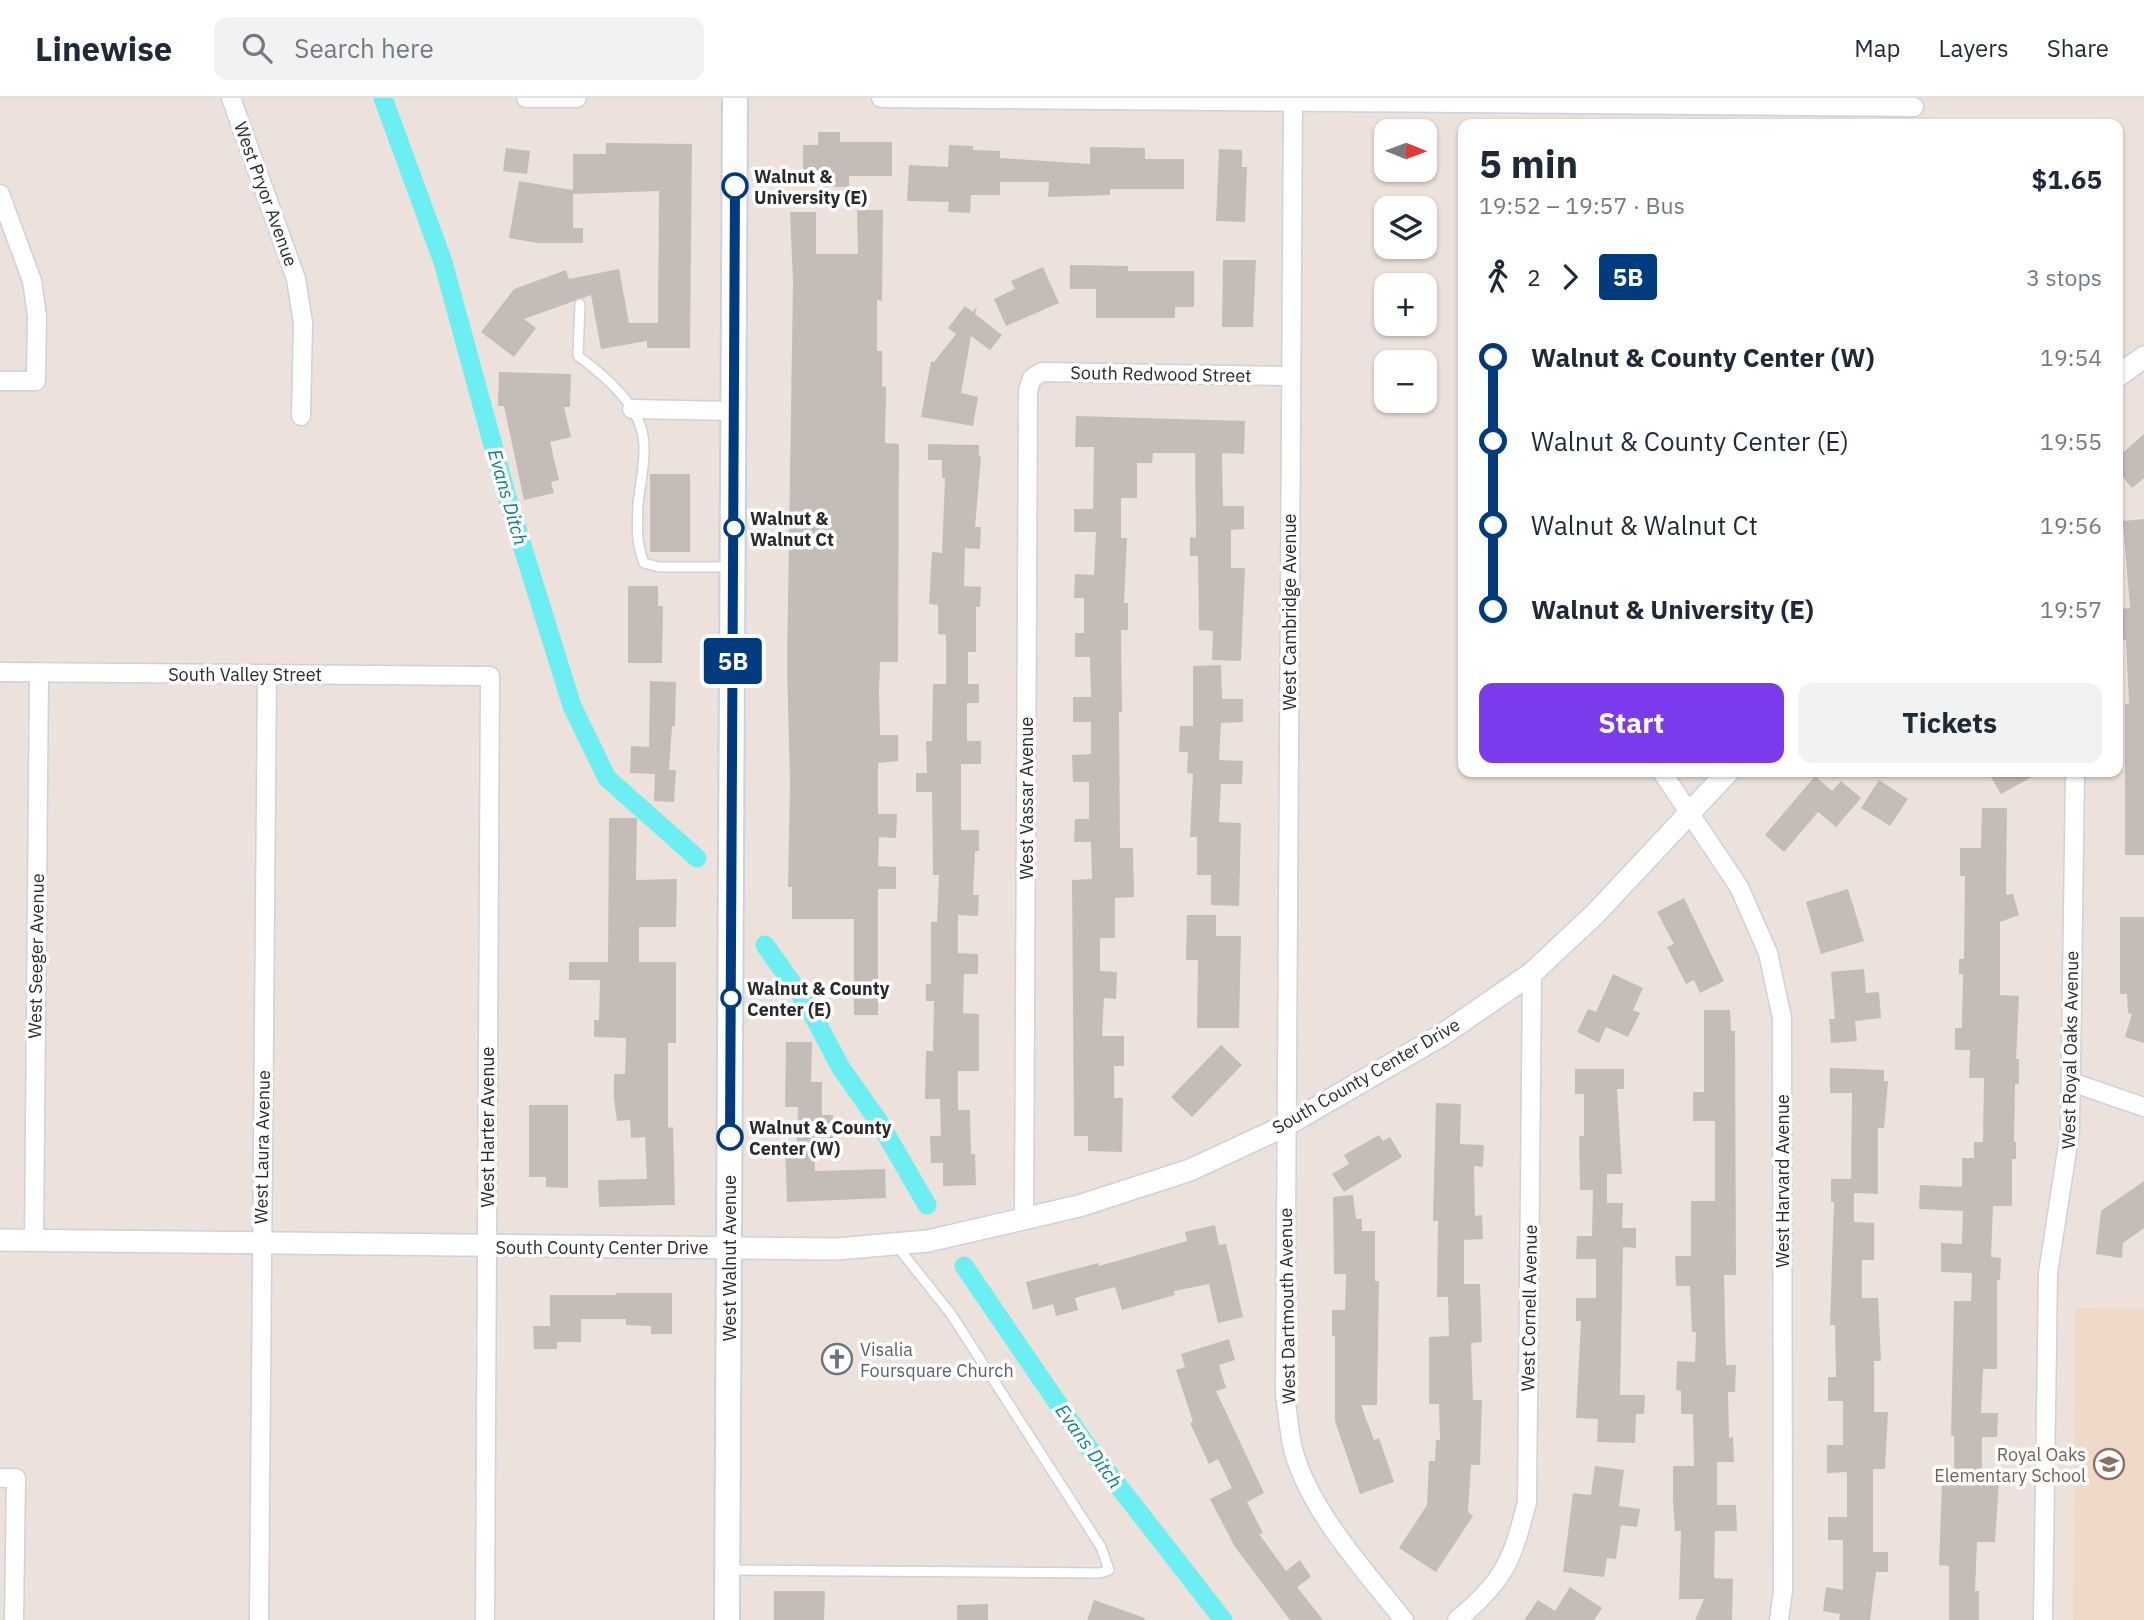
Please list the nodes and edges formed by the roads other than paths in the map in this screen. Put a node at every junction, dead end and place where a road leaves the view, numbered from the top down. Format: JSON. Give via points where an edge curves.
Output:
{"nodes":[{"id":1,"x":231,"y":98,"type":"edge"},
{"id":2,"x":526,"y":98,"type":"edge"},
{"id":3,"x":576,"y":98,"type":"edge"},
{"id":4,"x":735,"y":98,"type":"edge"},
{"id":5,"x":881,"y":98,"type":"edge"},
{"id":6,"x":1013,"y":98,"type":"edge"},
{"id":7,"x":1293,"y":100,"type":"edge"},
{"id":8,"x":1599,"y":109,"type":"edge"},
{"id":9,"x":1914,"y":110,"type":"edge"},
{"id":10,"x":0,"y":194,"type":"edge"},
{"id":11,"x":580,"y":304,"type":"dead end"},
{"id":12,"x":2144,"y":357,"type":"edge"},
{"id":13,"x":2123,"y":372,"type":"edge"},
{"id":14,"x":1291,"y":376,"type":"junction"},
{"id":15,"x":1032,"y":378,"type":"joint"},
{"id":16,"x":0,"y":381,"type":"edge"},
{"id":17,"x":632,"y":409,"type":"junction"},
{"id":18,"x":734,"y":411,"type":"junction"},
{"id":19,"x":301,"y":416,"type":"dead end"},
{"id":20,"x":734,"y":567,"type":"junction"},
{"id":21,"x":0,"y":672,"type":"edge"},
{"id":22,"x":39,"y":672,"type":"junction"},
{"id":23,"x":267,"y":674,"type":"junction"},
{"id":24,"x":491,"y":676,"type":"joint"},
{"id":25,"x":1665,"y":777,"type":"edge"},
{"id":26,"x":1723,"y":777,"type":"edge"},
{"id":27,"x":2075,"y":777,"type":"edge"},
{"id":28,"x":1689,"y":814,"type":"junction"},
{"id":29,"x":1532,"y":973,"type":"junction"},
{"id":30,"x":2071,"y":1082,"type":"junction"},
{"id":31,"x":2144,"y":1107,"type":"edge"},
{"id":32,"x":1285,"y":1126,"type":"junction"},
{"id":33,"x":1024,"y":1220,"type":"junction"},
{"id":34,"x":0,"y":1240,"type":"edge"},
{"id":35,"x":34,"y":1241,"type":"junction"},
{"id":36,"x":261,"y":1242,"type":"junction"},
{"id":37,"x":895,"y":1244,"type":"junction"},
{"id":38,"x":487,"y":1247,"type":"junction"},
{"id":39,"x":729,"y":1248,"type":"junction"},
{"id":40,"x":8,"y":1478,"type":"edge"},
{"id":41,"x":727,"y":1570,"type":"junction"},
{"id":42,"x":14,"y":1620,"type":"edge"},
{"id":43,"x":259,"y":1620,"type":"edge"},
{"id":44,"x":485,"y":1620,"type":"edge"},
{"id":45,"x":727,"y":1620,"type":"edge"},
{"id":46,"x":1404,"y":1620,"type":"edge"},
{"id":47,"x":1457,"y":1620,"type":"edge"},
{"id":48,"x":1779,"y":1620,"type":"edge"},
{"id":49,"x":2043,"y":1620,"type":"edge"}],
"edges":[{"from":1,"to":19,"type":"street","name":"West Pryor Avenue","via":[[296,279],[303,323]]},
{"from":2,"to":3,"type":"street"},
{"from":4,"to":18,"type":"main road","name":"West Walnut Avenue"},
{"from":5,"to":6,"type":"street"},
{"from":6,"to":7,"type":"street"},
{"from":7,"to":8,"type":"street"},
{"from":7,"to":14,"type":"street","name":"West Cambridge Avenue"},
{"from":8,"to":9,"type":"street"},
{"from":10,"to":16,"type":"street","via":[[32,281],[37,316],[36,381]]},
{"from":11,"to":17,"type":"lane","via":[[578,356],[607,378]]},
{"from":12,"to":13,"type":"street"},
{"from":14,"to":15,"type":"street","name":"South Redwood Street","via":[[1042,372]]},
{"from":14,"to":32,"type":"street","name":"West Cambridge Avenue"},
{"from":15,"to":33,"type":"street","name":"West Vassar Avenue","via":[[1027,391]]},
{"from":17,"to":18,"type":"street"},
{"from":17,"to":20,"type":"lane","via":[[644,442],[636,527],[644,563]]},
{"from":18,"to":20,"type":"main road","name":"West Walnut Avenue"},
{"from":20,"to":39,"type":"main road","name":"West Walnut Avenue"},
{"from":21,"to":22,"type":"street","name":"South Valley Street"},
{"from":22,"to":23,"type":"street","name":"South Valley Street"},
{"from":22,"to":35,"type":"street","name":"West Seeger Avenue"},
{"from":23,"to":24,"type":"street","name":"South Valley Street"},
{"from":23,"to":36,"type":"street","name":"West Laura Avenue"},
{"from":24,"to":38,"type":"street","name":"West Harter Avenue"},
{"from":25,"to":28,"type":"street","name":"West Harvard Avenue"},
{"from":26,"to":28,"type":"street","name":"South County Center Drive"},
{"from":27,"to":30,"type":"street","name":"West Royal Oaks Avenue"},
{"from":28,"to":29,"type":"street","name":"South County Center Drive"},
{"from":28,"to":48,"type":"street","name":"West Harvard Avenue","via":[[1739,887],[1768,953],[1782,1018],[1783,1591]]},
{"from":29,"to":32,"type":"street","name":"South County Center Drive","via":[[1442,1035]]},
{"from":29,"to":47,"type":"street","name":"West Cornell Avenue","via":[[1527,1502],[1515,1550],[1490,1592]]},
{"from":30,"to":31,"type":"street"},
{"from":30,"to":49,"type":"street","name":"West Royal Oaks Avenue","via":[[2066,1166],[2048,1273]]},
{"from":32,"to":33,"type":"street","name":"South County Center Drive","via":[[1190,1170]]},
{"from":32,"to":46,"type":"street","name":"West Dartmouth Avenue","via":[[1285,1396],[1293,1450],[1317,1502]]},
{"from":33,"to":37,"type":"street","name":"South County Center Drive"},
{"from":34,"to":35,"type":"street","name":"South County Center Drive"},
{"from":35,"to":36,"type":"street","name":"South County Center Drive"},
{"from":36,"to":38,"type":"street","name":"South County Center Drive"},
{"from":36,"to":43,"type":"street","name":"West Laura Avenue"},
{"from":37,"to":39,"type":"street","name":"South County Center Drive","via":[[836,1249]]},
{"from":37,"to":41,"type":"lane","via":[[951,1314],[1101,1547],[1109,1570]]},
{"from":38,"to":39,"type":"street","name":"South County Center Drive"},
{"from":38,"to":44,"type":"street","name":"West Harter Avenue"},
{"from":39,"to":41,"type":"main road","name":"West Walnut Avenue"},
{"from":40,"to":42,"type":"street"},
{"from":41,"to":45,"type":"main road","name":"West Walnut Avenue"}]}
